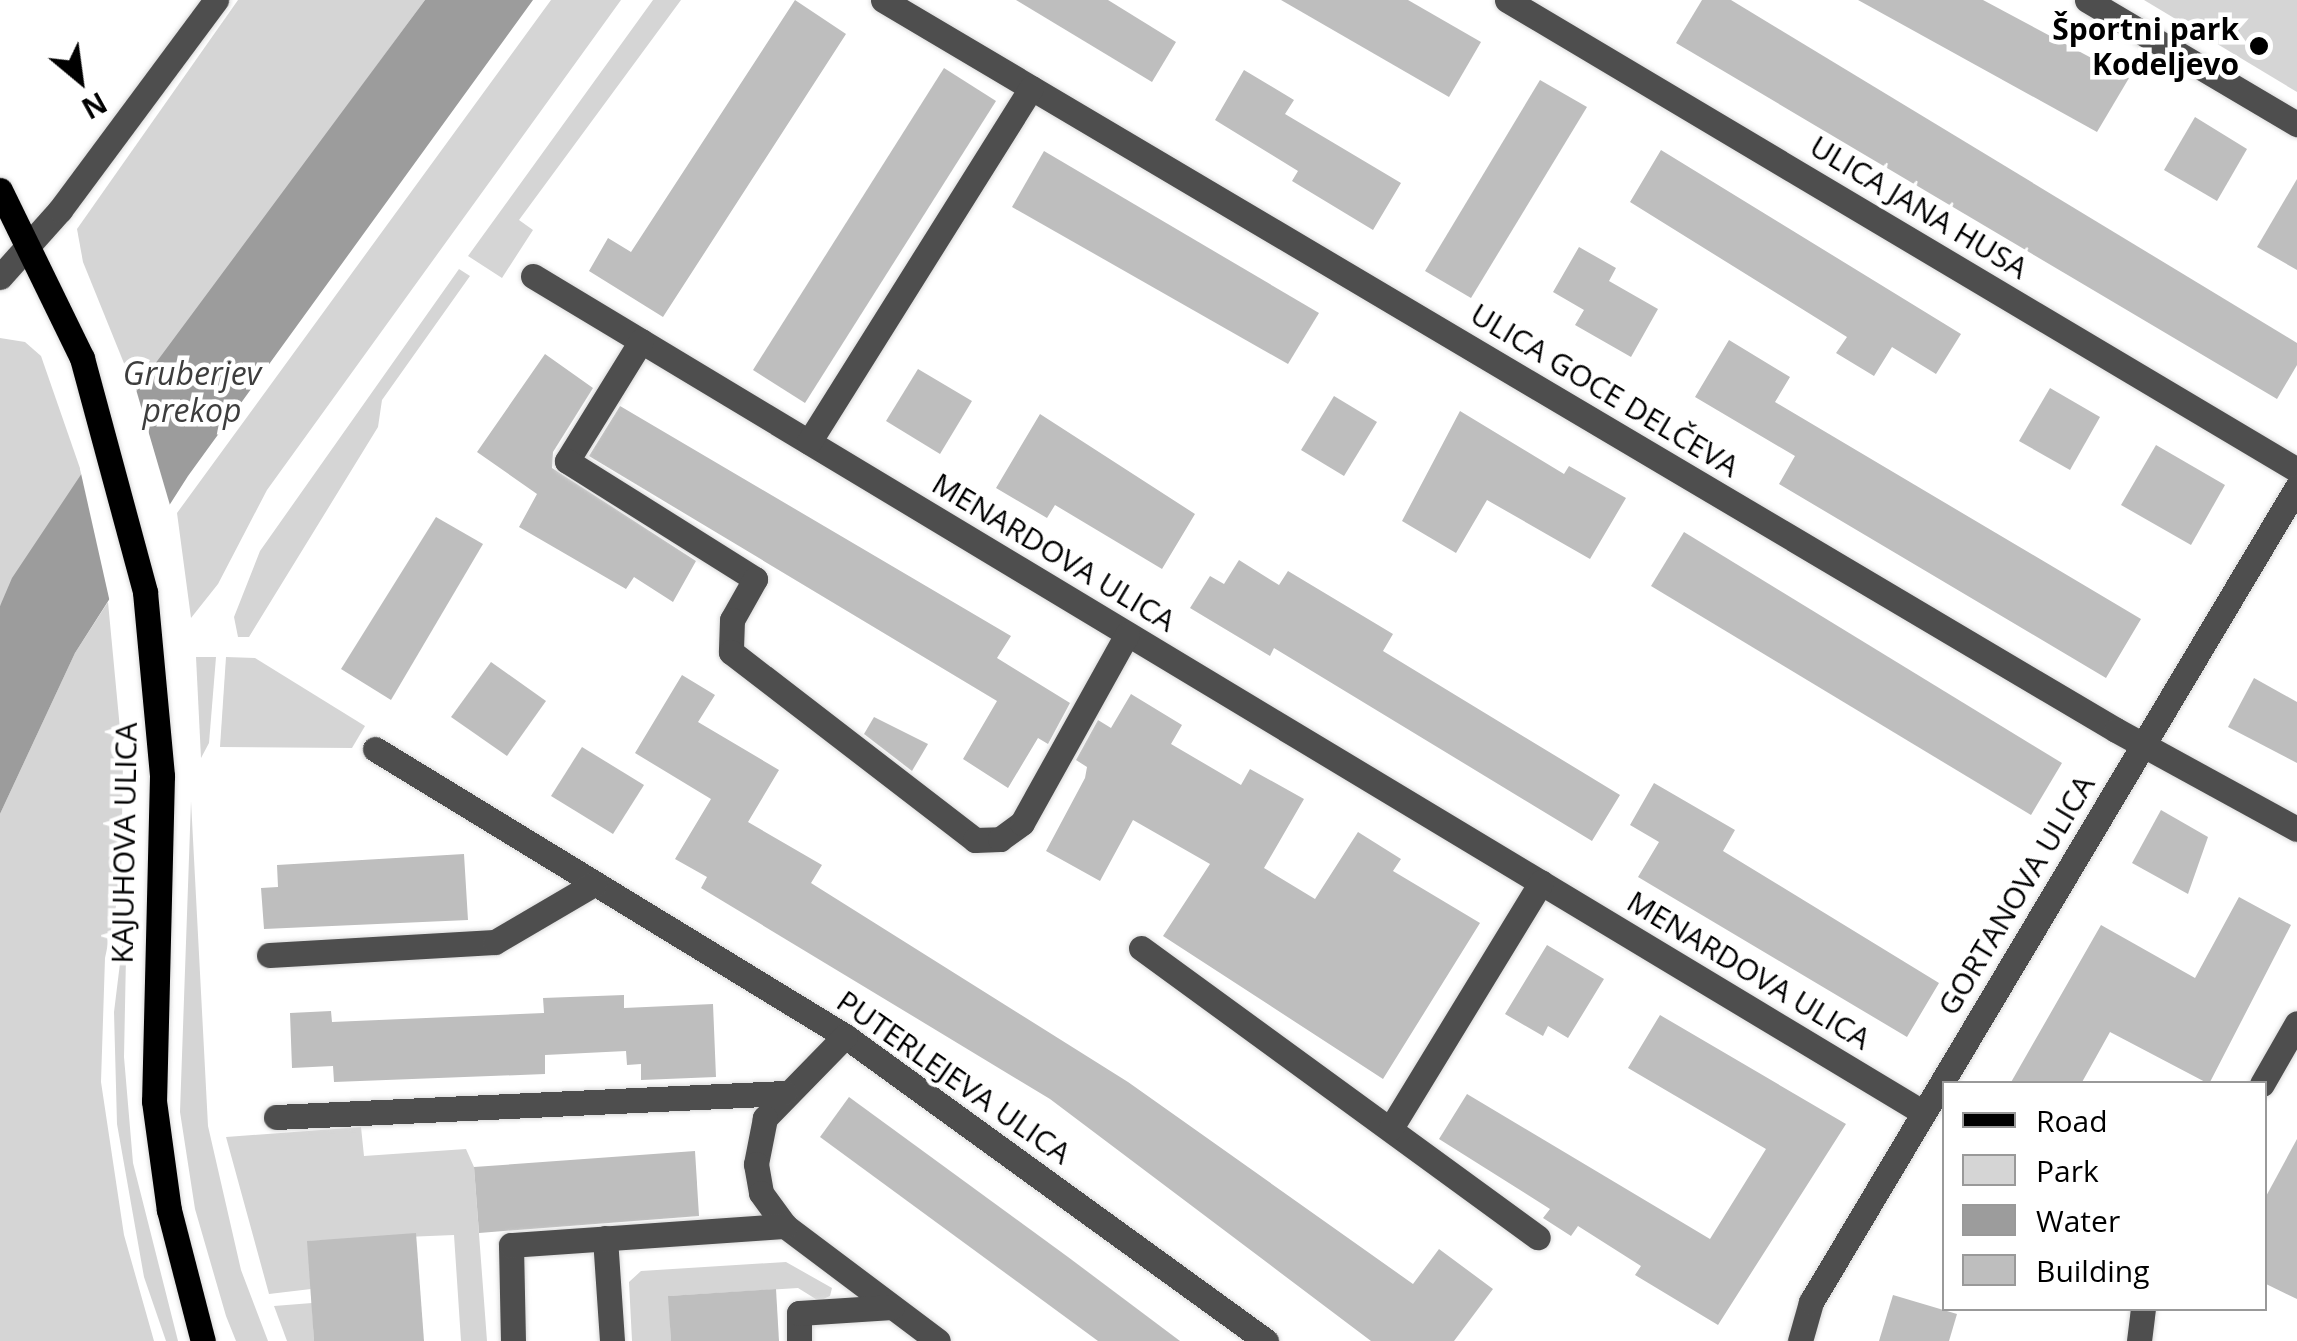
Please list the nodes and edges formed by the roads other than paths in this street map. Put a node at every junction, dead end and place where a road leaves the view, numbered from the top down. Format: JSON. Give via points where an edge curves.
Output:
{"nodes":[{"id":1,"x":216,"y":0,"type":"edge"},
{"id":2,"x":883,"y":0,"type":"edge"},
{"id":3,"x":1507,"y":0,"type":"edge"},
{"id":4,"x":2087,"y":0,"type":"edge"},
{"id":5,"x":1032,"y":88,"type":"junction"},
{"id":6,"x":2293,"y":114,"type":"edge"},
{"id":7,"x":0,"y":190,"type":"edge"},
{"id":8,"x":30,"y":247,"type":"junction"},
{"id":9,"x":533,"y":276,"type":"dead end"},
{"id":10,"x":0,"y":277,"type":"edge"},
{"id":11,"x":642,"y":341,"type":"junction"},
{"id":12,"x":809,"y":442,"type":"junction"},
{"id":13,"x":2297,"y":470,"type":"edge"},
{"id":14,"x":2297,"y":487,"type":"edge"},
{"id":15,"x":1127,"y":634,"type":"junction"},
{"id":16,"x":2143,"y":745,"type":"junction"},
{"id":17,"x":375,"y":749,"type":"dead end"},
{"id":18,"x":2297,"y":829,"type":"edge"},
{"id":19,"x":1541,"y":882,"type":"junction"},
{"id":20,"x":594,"y":884,"type":"junction"},
{"id":21,"x":1141,"y":948,"type":"dead end"},
{"id":22,"x":268,"y":956,"type":"dead end"},
{"id":23,"x":2297,"y":1023,"type":"edge"},
{"id":24,"x":845,"y":1036,"type":"junction"},
{"id":25,"x":1943,"y":1081,"type":"edge"},
{"id":26,"x":2264,"y":1081,"type":"edge"},
{"id":27,"x":1942,"y":1083,"type":"edge"},
{"id":28,"x":784,"y":1093,"type":"junction"},
{"id":29,"x":1924,"y":1113,"type":"junction"},
{"id":30,"x":276,"y":1118,"type":"dead end"},
{"id":31,"x":1391,"y":1128,"type":"junction"},
{"id":32,"x":785,"y":1226,"type":"junction"},
{"id":33,"x":605,"y":1238,"type":"junction"},
{"id":34,"x":1538,"y":1238,"type":"dead end"},
{"id":35,"x":892,"y":1308,"type":"junction"},
{"id":36,"x":2143,"y":1311,"type":"edge"},
{"id":37,"x":204,"y":1341,"type":"edge"},
{"id":38,"x":513,"y":1341,"type":"edge"},
{"id":39,"x":612,"y":1341,"type":"edge"},
{"id":40,"x":800,"y":1341,"type":"edge"},
{"id":41,"x":938,"y":1341,"type":"edge"},
{"id":42,"x":1266,"y":1341,"type":"edge"},
{"id":43,"x":1800,"y":1341,"type":"edge"},
{"id":44,"x":2139,"y":1341,"type":"edge"}],
"edges":[{"from":1,"to":8,"type":"street"},
{"from":2,"to":5,"type":"street","name":"ULICA GOCE DELČEVA"},
{"from":3,"to":13,"type":"street","name":"ULICA JANA HUSA"},
{"from":4,"to":6,"type":"street"},
{"from":5,"to":12,"type":"street"},
{"from":5,"to":16,"type":"street","name":"ULICA GOCE DELČEVA"},
{"from":7,"to":8,"type":"main road","name":"KAJUHOVA ULICA"},
{"from":8,"to":10,"type":"street"},
{"from":8,"to":37,"type":"main road","name":"KAJUHOVA ULICA","via":[[82,358],[134,534],[153,642],[162,776],[154,1101],[169,1210]]},
{"from":9,"to":11,"type":"street","name":"MENARDOVA ULICA"},
{"from":11,"to":12,"type":"street","name":"MENARDOVA ULICA"},
{"from":11,"to":15,"type":"street","via":[[566,461],[755,579],[732,620],[731,652],[974,840],[1000,839],[1022,823]]},
{"from":12,"to":15,"type":"street","name":"MENARDOVA ULICA"},
{"from":14,"to":16,"type":"street","name":"GORTANOVA ULICA"},
{"from":15,"to":19,"type":"street","name":"MENARDOVA ULICA"},
{"from":16,"to":18,"type":"street","name":"ULICA GOCE DELČEVA"},
{"from":16,"to":25,"type":"street","name":"GORTANOVA ULICA"},
{"from":17,"to":20,"type":"street","name":"PUTERLEJEVA ULICA"},
{"from":19,"to":29,"type":"street","name":"MENARDOVA ULICA"},
{"from":19,"to":31,"type":"street"},
{"from":20,"to":22,"type":"street","via":[[495,942]]},
{"from":20,"to":24,"type":"street","name":"PUTERLEJEVA ULICA"},
{"from":21,"to":31,"type":"street"},
{"from":23,"to":26,"type":"street"},
{"from":24,"to":28,"type":"street"},
{"from":24,"to":42,"type":"street","name":"PUTERLEJEVA ULICA"},
{"from":27,"to":29,"type":"street","name":"GORTANOVA ULICA"},
{"from":28,"to":30,"type":"street"},
{"from":28,"to":32,"type":"street","via":[[766,1118],[756,1164],[761,1193]]},
{"from":29,"to":43,"type":"street","name":"GORTANOVA ULICA","via":[[1812,1302]]},
{"from":31,"to":34,"type":"street"},
{"from":32,"to":33,"type":"street"},
{"from":32,"to":35,"type":"street"},
{"from":33,"to":38,"type":"street","via":[[511,1244]]},
{"from":33,"to":39,"type":"street"},
{"from":35,"to":40,"type":"street","via":[[798,1314]]},
{"from":35,"to":41,"type":"street"},
{"from":36,"to":44,"type":"street"}]}
